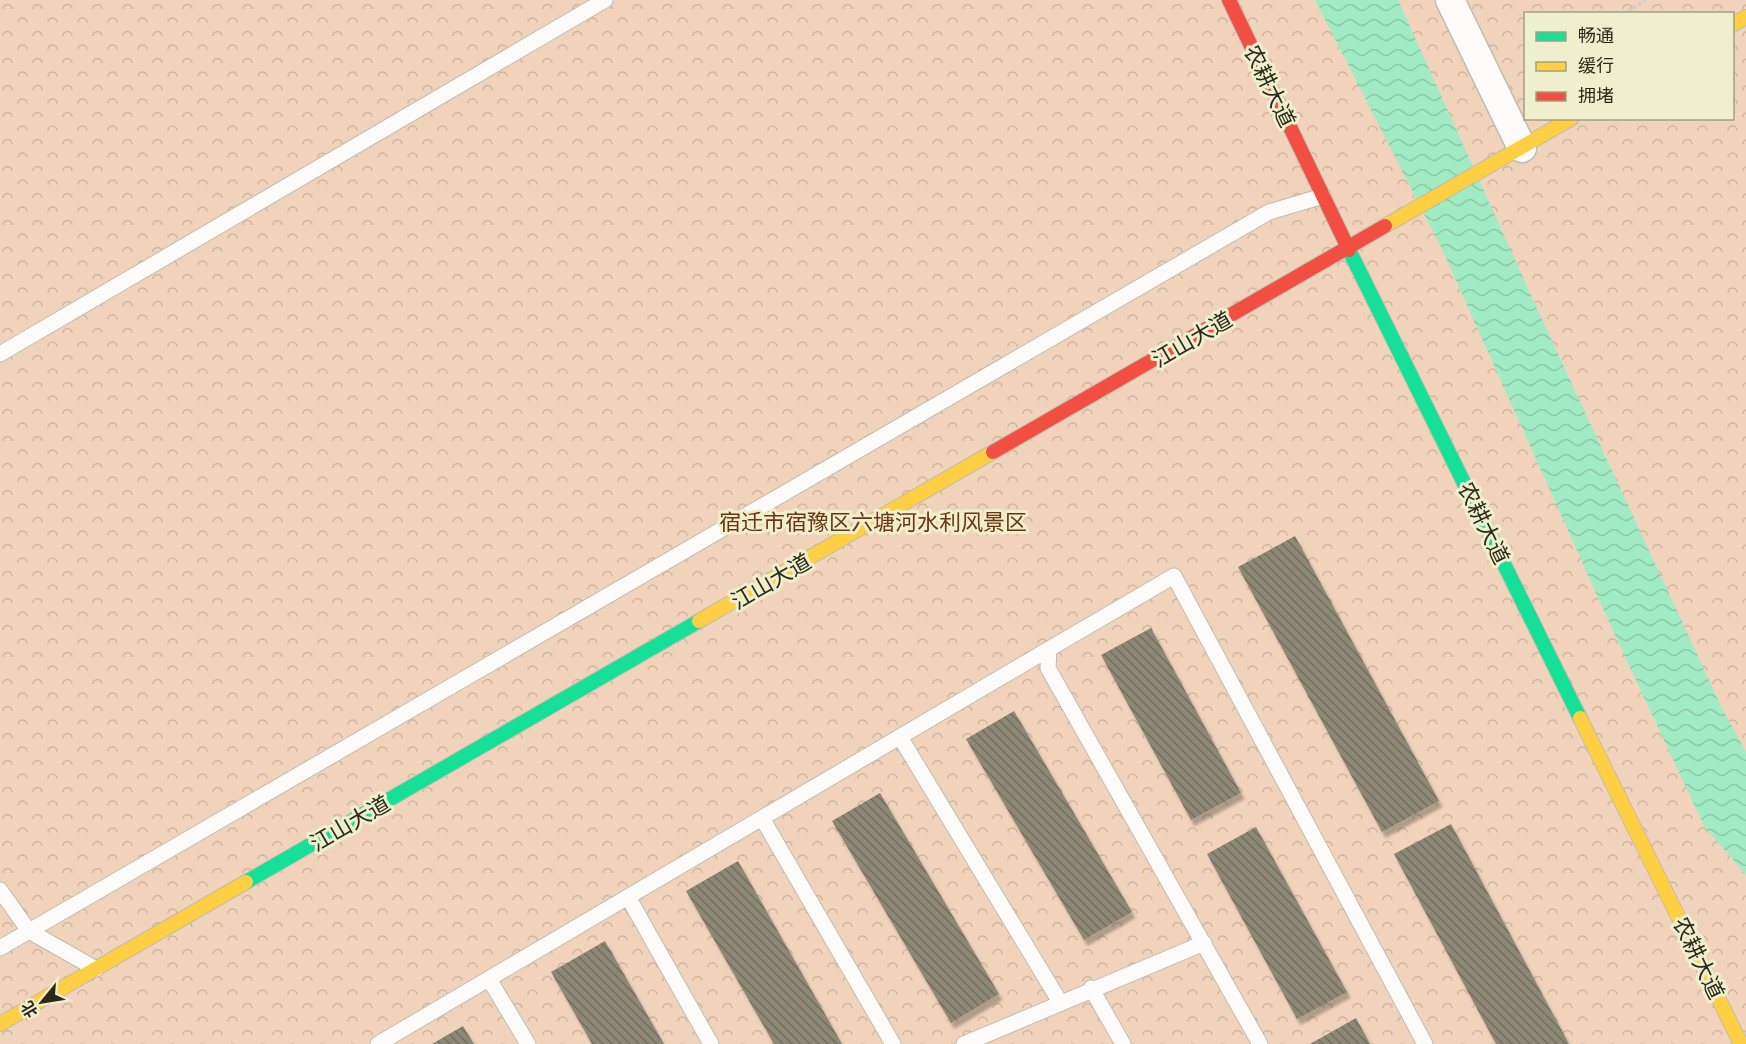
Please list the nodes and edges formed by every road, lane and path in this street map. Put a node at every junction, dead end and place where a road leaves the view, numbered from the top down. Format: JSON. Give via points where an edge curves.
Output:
{"nodes":[{"id":1,"x":605,"y":0,"type":"edge"},
{"id":2,"x":1229,"y":0,"type":"edge"},
{"id":3,"x":1450,"y":0,"type":"edge"},
{"id":4,"x":1646,"y":0,"type":"edge"},
{"id":5,"x":1626,"y":12,"type":"edge"},
{"id":6,"x":1569,"y":120,"type":"edge"},
{"id":7,"x":1516,"y":151,"type":"junction"},
{"id":8,"x":1323,"y":196,"type":"junction"},
{"id":9,"x":1348,"y":249,"type":"junction"},
{"id":10,"x":0,"y":354,"type":"edge"},
{"id":11,"x":1049,"y":649,"type":"junction"},
{"id":12,"x":900,"y":737,"type":"junction"},
{"id":13,"x":762,"y":818,"type":"junction"},
{"id":14,"x":0,"y":890,"type":"edge"},
{"id":15,"x":628,"y":897,"type":"junction"},
{"id":16,"x":29,"y":931,"type":"junction"},
{"id":17,"x":1204,"y":943,"type":"junction"},
{"id":18,"x":0,"y":948,"type":"edge"},
{"id":19,"x":96,"y":969,"type":"junction"},
{"id":20,"x":489,"y":979,"type":"junction"},
{"id":21,"x":1091,"y":988,"type":"junction"},
{"id":22,"x":1060,"y":1002,"type":"junction"},
{"id":23,"x":0,"y":1024,"type":"edge"},
{"id":24,"x":378,"y":1044,"type":"edge"},
{"id":25,"x":528,"y":1044,"type":"edge"},
{"id":26,"x":711,"y":1044,"type":"edge"},
{"id":27,"x":893,"y":1044,"type":"edge"},
{"id":28,"x":964,"y":1044,"type":"edge"},
{"id":29,"x":1123,"y":1044,"type":"edge"},
{"id":30,"x":1260,"y":1044,"type":"edge"},
{"id":31,"x":1425,"y":1044,"type":"edge"},
{"id":32,"x":1741,"y":1044,"type":"edge"}],
"edges":[{"from":1,"to":10,"type":"lane"},
{"from":2,"to":8,"type":"main road","name":"农耕大道"},
{"from":3,"to":7,"type":"street"},
{"from":4,"to":5,"type":"path"},
{"from":6,"to":7,"type":"main road","name":"江山大道"},
{"from":7,"to":9,"type":"main road","name":"江山大道"},
{"from":8,"to":9,"type":"main road","name":"农耕大道"},
{"from":8,"to":16,"type":"lane","via":[[1269,212]]},
{"from":9,"to":19,"type":"main road","name":"江山大道"},
{"from":9,"to":32,"type":"main road","name":"农耕大道"},
{"from":11,"to":12,"type":"lane"},
{"from":11,"to":17,"type":"lane","via":[[1048,668]]},
{"from":11,"to":31,"type":"lane","via":[[1174,576]]},
{"from":12,"to":13,"type":"lane"},
{"from":12,"to":22,"type":"lane"},
{"from":13,"to":15,"type":"lane"},
{"from":13,"to":27,"type":"lane"},
{"from":14,"to":16,"type":"lane"},
{"from":15,"to":20,"type":"lane"},
{"from":15,"to":26,"type":"lane"},
{"from":16,"to":18,"type":"lane"},
{"from":16,"to":19,"type":"lane"},
{"from":17,"to":21,"type":"lane"},
{"from":17,"to":30,"type":"lane"},
{"from":19,"to":23,"type":"main road","name":"江山大道"},
{"from":20,"to":24,"type":"lane"},
{"from":20,"to":25,"type":"lane"},
{"from":21,"to":22,"type":"lane"},
{"from":21,"to":29,"type":"lane"},
{"from":22,"to":28,"type":"lane"}]}
